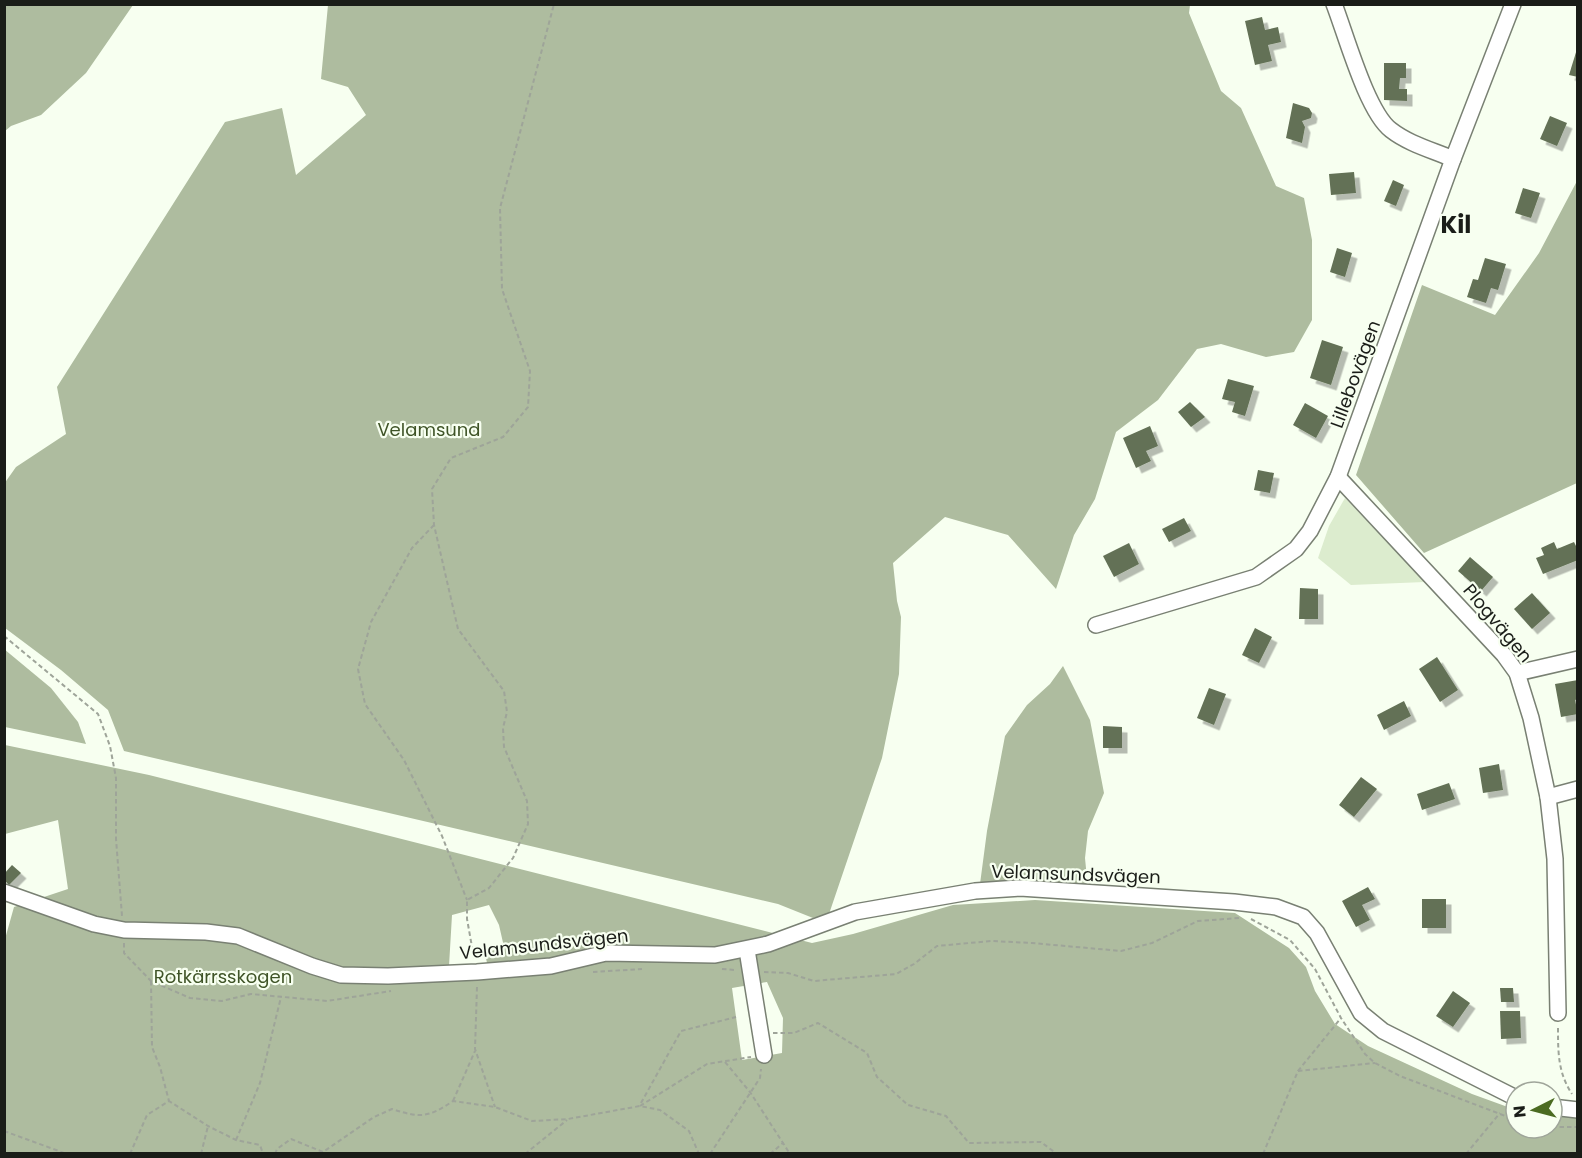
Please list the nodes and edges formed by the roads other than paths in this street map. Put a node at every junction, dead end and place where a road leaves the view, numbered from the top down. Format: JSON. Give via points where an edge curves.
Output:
{"nodes":[{"id":1,"x":1334,"y":4,"type":"edge"},
{"id":2,"x":1513,"y":4,"type":"edge"},
{"id":3,"x":1453,"y":159,"type":"junction"},
{"id":4,"x":1338,"y":477,"type":"junction"},
{"id":5,"x":1096,"y":625,"type":"dead end"},
{"id":6,"x":1578,"y":659,"type":"edge"},
{"id":7,"x":1517,"y":673,"type":"junction"},
{"id":8,"x":1578,"y":789,"type":"edge"},
{"id":9,"x":1548,"y":797,"type":"junction"},
{"id":10,"x":4,"y":892,"type":"edge"},
{"id":11,"x":747,"y":950,"type":"junction"},
{"id":12,"x":1558,"y":1013,"type":"road end"},
{"id":13,"x":764,"y":1055,"type":"road end"},
{"id":14,"x":1504,"y":1092,"type":"edge"}],
"edges":[{"from":1,"to":3,"type":"street","via":[[1375,112],[1389,129],[1409,142]]},
{"from":2,"to":3,"type":"street","name":"Lillebovägen"},
{"from":3,"to":4,"type":"street","name":"Lillebovägen"},
{"from":4,"to":5,"type":"street","name":"Lillebovägen","via":[[1320,515],[1296,549],[1256,577]]},
{"from":4,"to":7,"type":"street","name":"Plogvägen"},
{"from":6,"to":7,"type":"street"},
{"from":7,"to":9,"type":"street","name":"Plogvägen"},
{"from":8,"to":9,"type":"street"},
{"from":9,"to":12,"type":"street","name":"Plogvägen","via":[[1555,859]]},
{"from":10,"to":11,"type":"street","name":"Velamsundsvägen","via":[[94,924],[124,930],[238,936],[341,975],[388,976],[551,966],[606,953],[715,956]]},
{"from":11,"to":13,"type":"street"},
{"from":11,"to":14,"type":"street","name":"Velamsundsvägen","via":[[855,912],[975,891],[1020,888],[1276,907],[1303,917],[1317,933],[1355,1005],[1368,1020]]}]}
